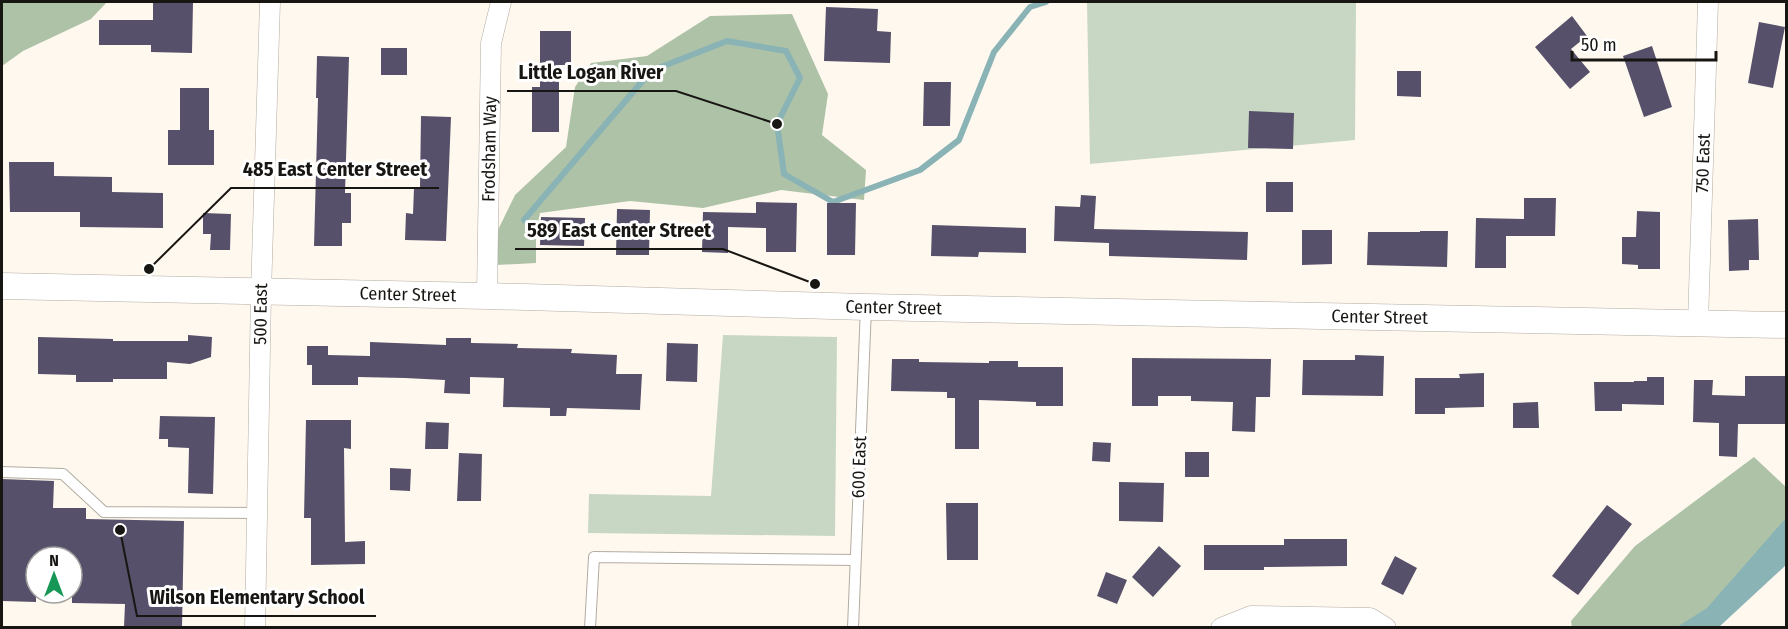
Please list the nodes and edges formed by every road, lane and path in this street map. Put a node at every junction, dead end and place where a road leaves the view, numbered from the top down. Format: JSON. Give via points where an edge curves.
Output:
{"nodes":[{"id":1,"x":270,"y":2,"type":"edge"},
{"id":2,"x":501,"y":2,"type":"edge"},
{"id":3,"x":1708,"y":2,"type":"edge"},
{"id":4,"x":2,"y":286,"type":"edge"},
{"id":5,"x":261,"y":293,"type":"junction"},
{"id":6,"x":487,"y":296,"type":"junction"},
{"id":7,"x":866,"y":307,"type":"junction"},
{"id":8,"x":1698,"y":323,"type":"junction"},
{"id":9,"x":1786,"y":325,"type":"edge"},
{"id":10,"x":2,"y":472,"type":"edge"},
{"id":11,"x":257,"y":513,"type":"junction"},
{"id":12,"x":855,"y":560,"type":"junction"},
{"id":13,"x":255,"y":627,"type":"edge"},
{"id":14,"x":590,"y":627,"type":"edge"},
{"id":15,"x":853,"y":627,"type":"edge"},
{"id":16,"x":1221,"y":627,"type":"edge"},
{"id":17,"x":1386,"y":627,"type":"edge"}],
"edges":[{"from":1,"to":5,"type":"street","name":"500 East"},
{"from":2,"to":6,"type":"street","name":"Frodsham Way","via":[[492,43]]},
{"from":3,"to":8,"type":"street","name":"750 East"},
{"from":4,"to":5,"type":"street","name":"Center Street"},
{"from":5,"to":6,"type":"street","name":"Center Street"},
{"from":5,"to":11,"type":"street","name":"500 East"},
{"from":6,"to":7,"type":"street","name":"Center Street"},
{"from":7,"to":8,"type":"street","name":"Center Street"},
{"from":7,"to":12,"type":"lane","name":"600 East"},
{"from":8,"to":9,"type":"street","name":"Center Street"},
{"from":10,"to":11,"type":"lane","via":[[63,474],[104,512]]},
{"from":11,"to":13,"type":"street","name":"500 East"},
{"from":12,"to":14,"type":"lane","via":[[594,557]]},
{"from":12,"to":15,"type":"lane","name":"600 East"},
{"from":16,"to":17,"type":"street","via":[[1251,616],[1370,618]]}]}
